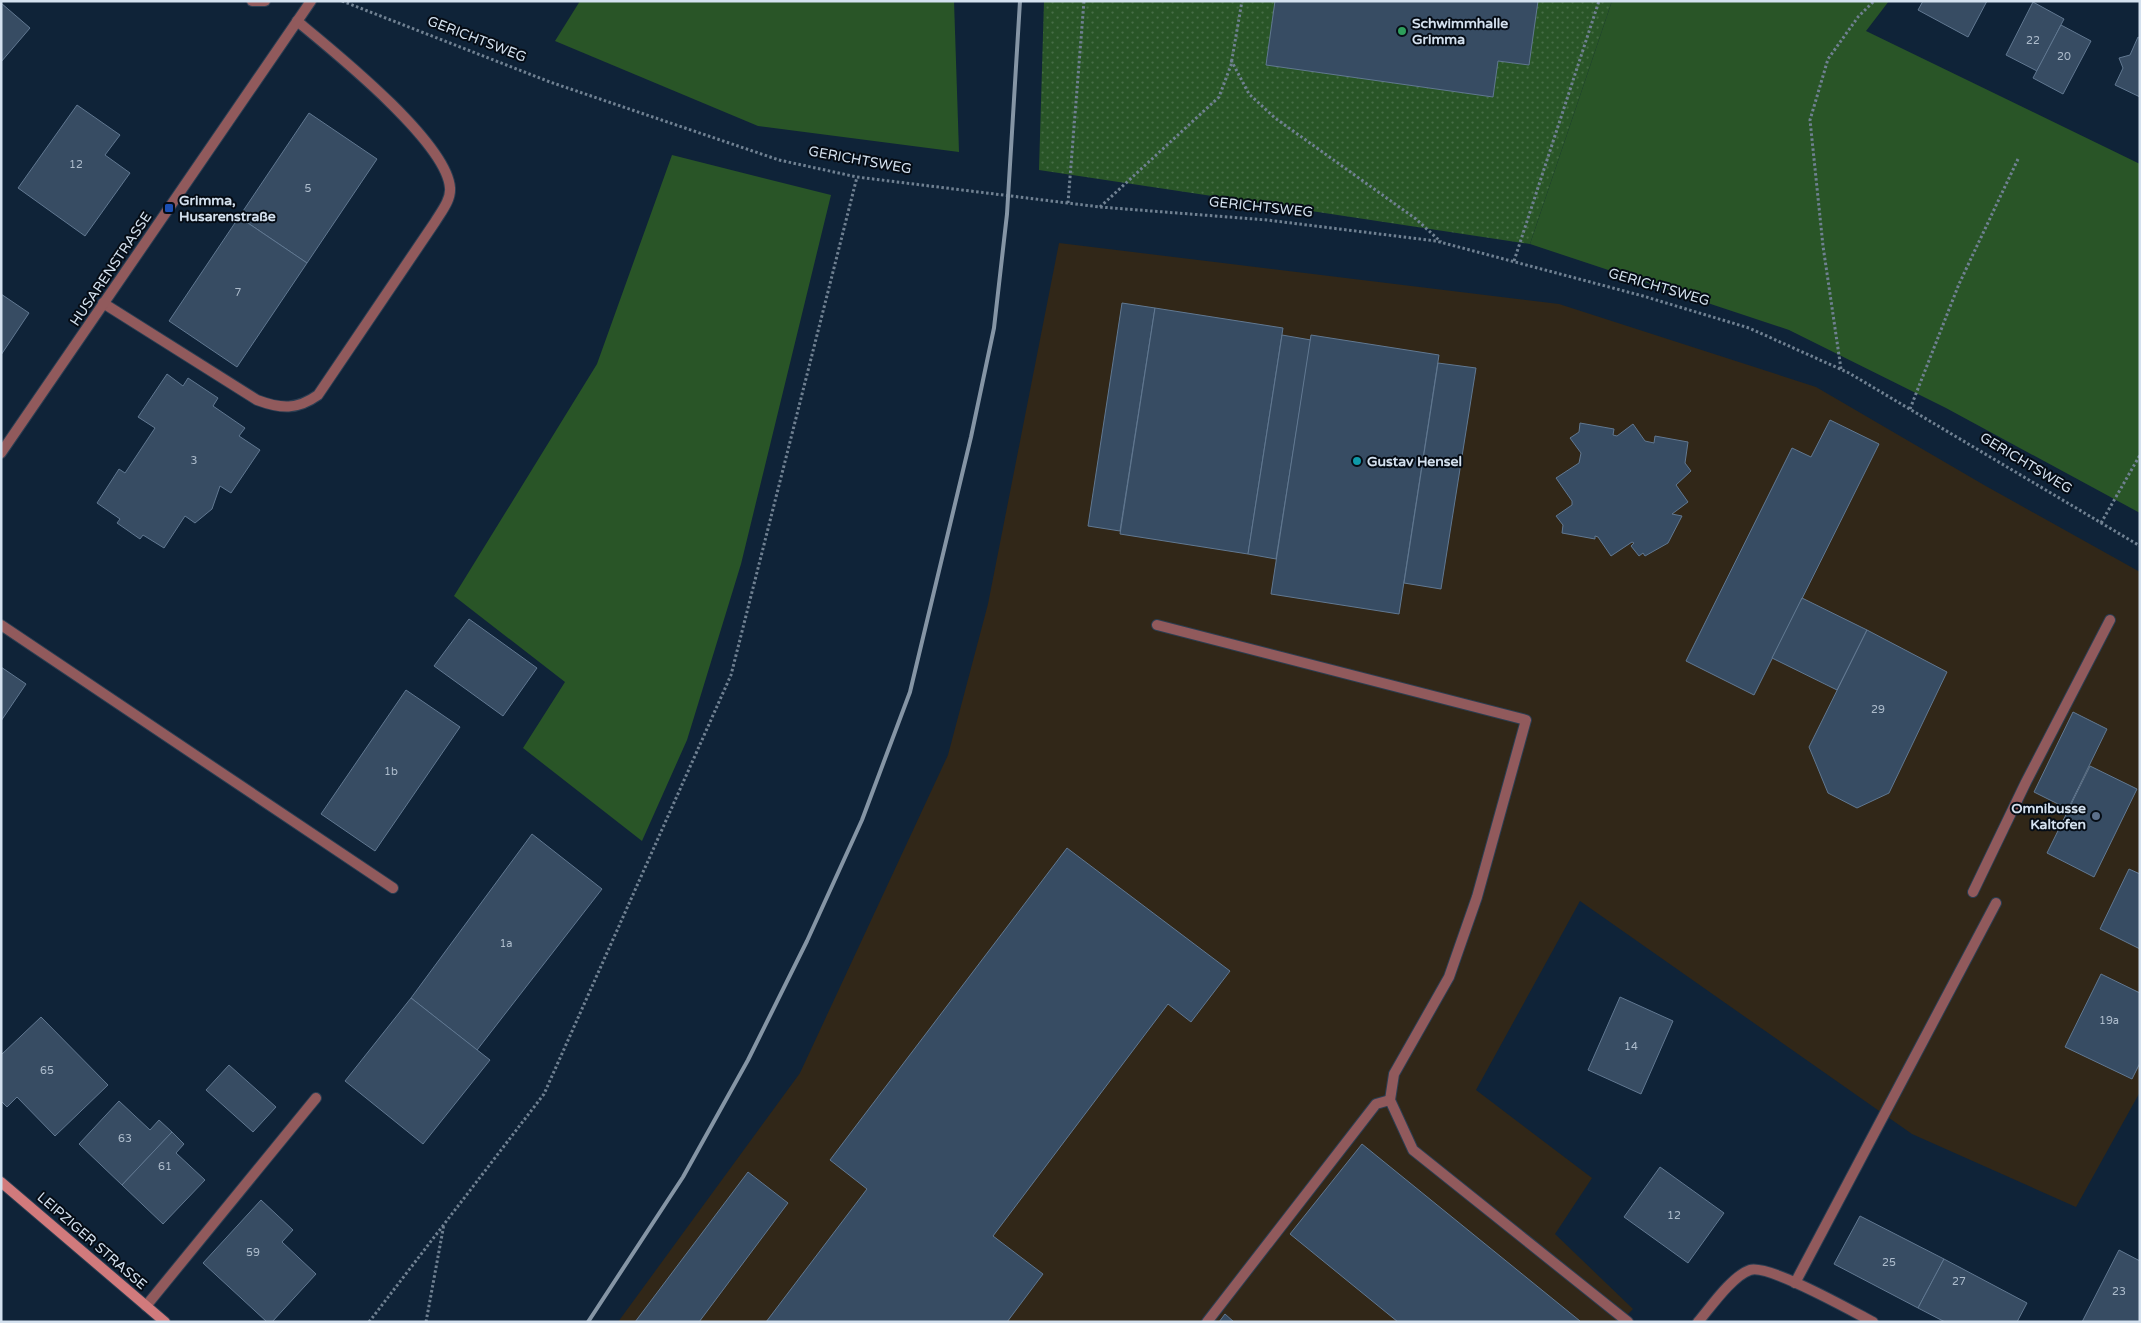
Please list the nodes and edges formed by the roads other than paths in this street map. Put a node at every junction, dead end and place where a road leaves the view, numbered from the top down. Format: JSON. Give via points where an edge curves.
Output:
{"nodes":[{"id":1,"x":252,"y":1,"type":"edge"},
{"id":2,"x":265,"y":1,"type":"edge"},
{"id":3,"x":312,"y":1,"type":"edge"},
{"id":4,"x":297,"y":21,"type":"junction"},
{"id":5,"x":103,"y":304,"type":"junction"},
{"id":6,"x":1,"y":453,"type":"edge"},
{"id":7,"x":2110,"y":620,"type":"dead end"},
{"id":8,"x":1,"y":625,"type":"edge"},
{"id":9,"x":1157,"y":625,"type":"dead end"},
{"id":10,"x":393,"y":888,"type":"dead end"},
{"id":11,"x":1974,"y":892,"type":"dead end"},
{"id":12,"x":1996,"y":903,"type":"dead end"},
{"id":13,"x":316,"y":1098,"type":"dead end"},
{"id":14,"x":1390,"y":1100,"type":"junction"},
{"id":15,"x":1,"y":1182,"type":"edge"},
{"id":16,"x":1795,"y":1283,"type":"junction"},
{"id":17,"x":146,"y":1306,"type":"junction"},
{"id":18,"x":165,"y":1322,"type":"edge"},
{"id":19,"x":1207,"y":1322,"type":"edge"},
{"id":20,"x":1628,"y":1322,"type":"edge"},
{"id":21,"x":1698,"y":1322,"type":"edge"},
{"id":22,"x":1873,"y":1322,"type":"edge"}],
"edges":[{"from":1,"to":2,"type":"street"},
{"from":3,"to":4,"type":"street","name":"HUSARENSTRASSE"},
{"from":4,"to":5,"type":"street","name":"HUSARENSTRASSE"},
{"from":4,"to":5,"type":"street","via":[[388,100],[442,166],[450,188],[447,202],[435,222],[318,395],[292,406],[276,407],[258,400]]},
{"from":5,"to":6,"type":"street","name":"HUSARENSTRASSE"},
{"from":7,"to":11,"type":"street","via":[[2026,782]]},
{"from":8,"to":10,"type":"street"},
{"from":9,"to":14,"type":"street","via":[[1526,720],[1477,897],[1449,977],[1394,1074]]},
{"from":12,"to":16,"type":"street"},
{"from":13,"to":17,"type":"street"},
{"from":14,"to":19,"type":"street","via":[[1376,1104]]},
{"from":14,"to":20,"type":"street","via":[[1413,1150]]},
{"from":15,"to":17,"type":"main road","name":"LEIPZIGER STRASSE"},
{"from":16,"to":21,"type":"street","via":[[1765,1271],[1750,1270],[1739,1277]]},
{"from":16,"to":22,"type":"street"},
{"from":17,"to":18,"type":"main road","name":"LEIPZIGER STRASSE"}]}
